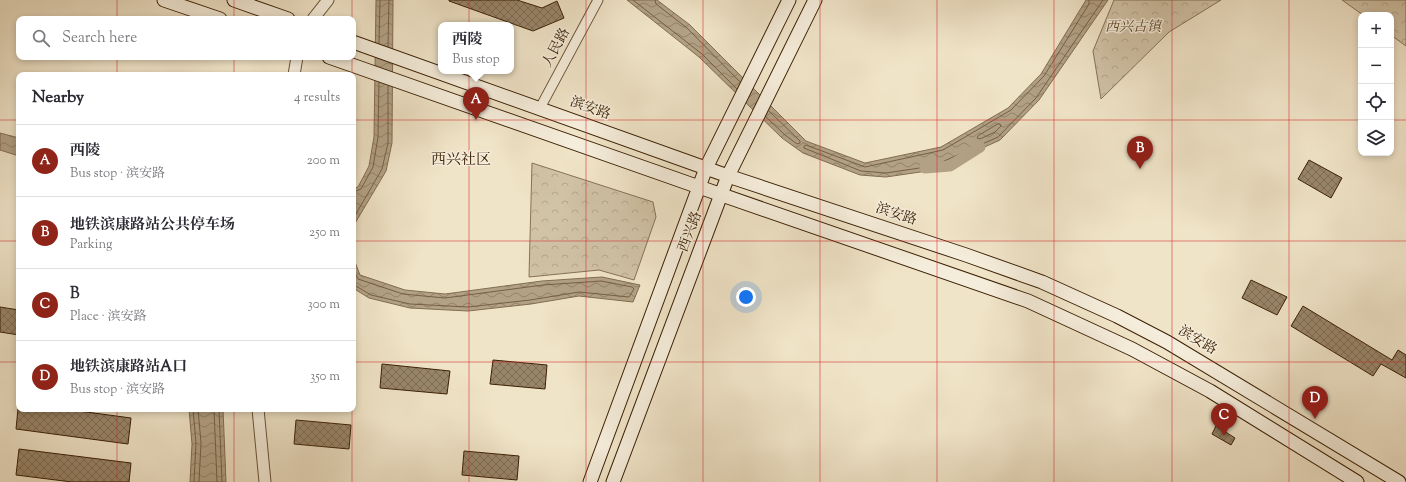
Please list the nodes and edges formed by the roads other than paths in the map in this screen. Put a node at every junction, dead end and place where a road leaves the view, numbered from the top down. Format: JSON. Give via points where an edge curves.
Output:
{"nodes":[{"id":1,"x":164,"y":0,"type":"edge"},
{"id":2,"x":234,"y":0,"type":"edge"},
{"id":3,"x":328,"y":0,"type":"edge"},
{"id":4,"x":598,"y":0,"type":"edge"},
{"id":5,"x":789,"y":0,"type":"edge"},
{"id":6,"x":815,"y":0,"type":"edge"},
{"id":7,"x":211,"y":16,"type":"edge"},
{"id":8,"x":279,"y":16,"type":"edge"},
{"id":9,"x":315,"y":16,"type":"edge"},
{"id":10,"x":356,"y":43,"type":"edge"},
{"id":11,"x":296,"y":60,"type":"edge"},
{"id":12,"x":338,"y":60,"type":"edge"},
{"id":13,"x":294,"y":72,"type":"edge"},
{"id":14,"x":438,"y":72,"type":"edge"},
{"id":15,"x":444,"y":74,"type":"edge"},
{"id":16,"x":540,"y":108,"type":"junction"},
{"id":17,"x":706,"y":168,"type":"junction"},
{"id":18,"x":728,"y":176,"type":"junction"},
{"id":19,"x":699,"y":187,"type":"junction"},
{"id":20,"x":722,"y":195,"type":"junction"},
{"id":21,"x":258,"y":412,"type":"edge"},
{"id":22,"x":265,"y":482,"type":"edge"},
{"id":23,"x":590,"y":482,"type":"edge"},
{"id":24,"x":613,"y":482,"type":"edge"},
{"id":25,"x":1357,"y":482,"type":"edge"},
{"id":26,"x":1399,"y":482,"type":"edge"}],
"edges":[{"from":1,"to":7,"type":"main road"},
{"from":2,"to":8,"type":"main road"},
{"from":3,"to":9,"type":"street"},
{"from":4,"to":16,"type":"street","name":"人民路"},
{"from":5,"to":17,"type":"main road","name":"西兴路"},
{"from":6,"to":18,"type":"main road","name":"西兴路"},
{"from":10,"to":14,"type":"main road","name":"滨安路"},
{"from":11,"to":13,"type":"street"},
{"from":12,"to":19,"type":"main road"},
{"from":15,"to":16,"type":"main road","name":"滨安路"},
{"from":16,"to":17,"type":"main road","name":"滨安路"},
{"from":17,"to":18,"type":"main road","name":"滨安路"},
{"from":17,"to":19,"type":"main road","name":"西兴路"},
{"from":18,"to":20,"type":"main road","name":"西兴路"},
{"from":18,"to":26,"type":"main road","name":"滨安路","via":[[1042,282],[1117,316],[1174,346]]},
{"from":19,"to":20,"type":"main road"},
{"from":19,"to":23,"type":"main road","name":"西兴路"},
{"from":20,"to":24,"type":"main road","name":"西兴路"},
{"from":20,"to":25,"type":"main road","via":[[1028,301],[1132,349],[1210,391]]},
{"from":21,"to":22,"type":"street"}]}
